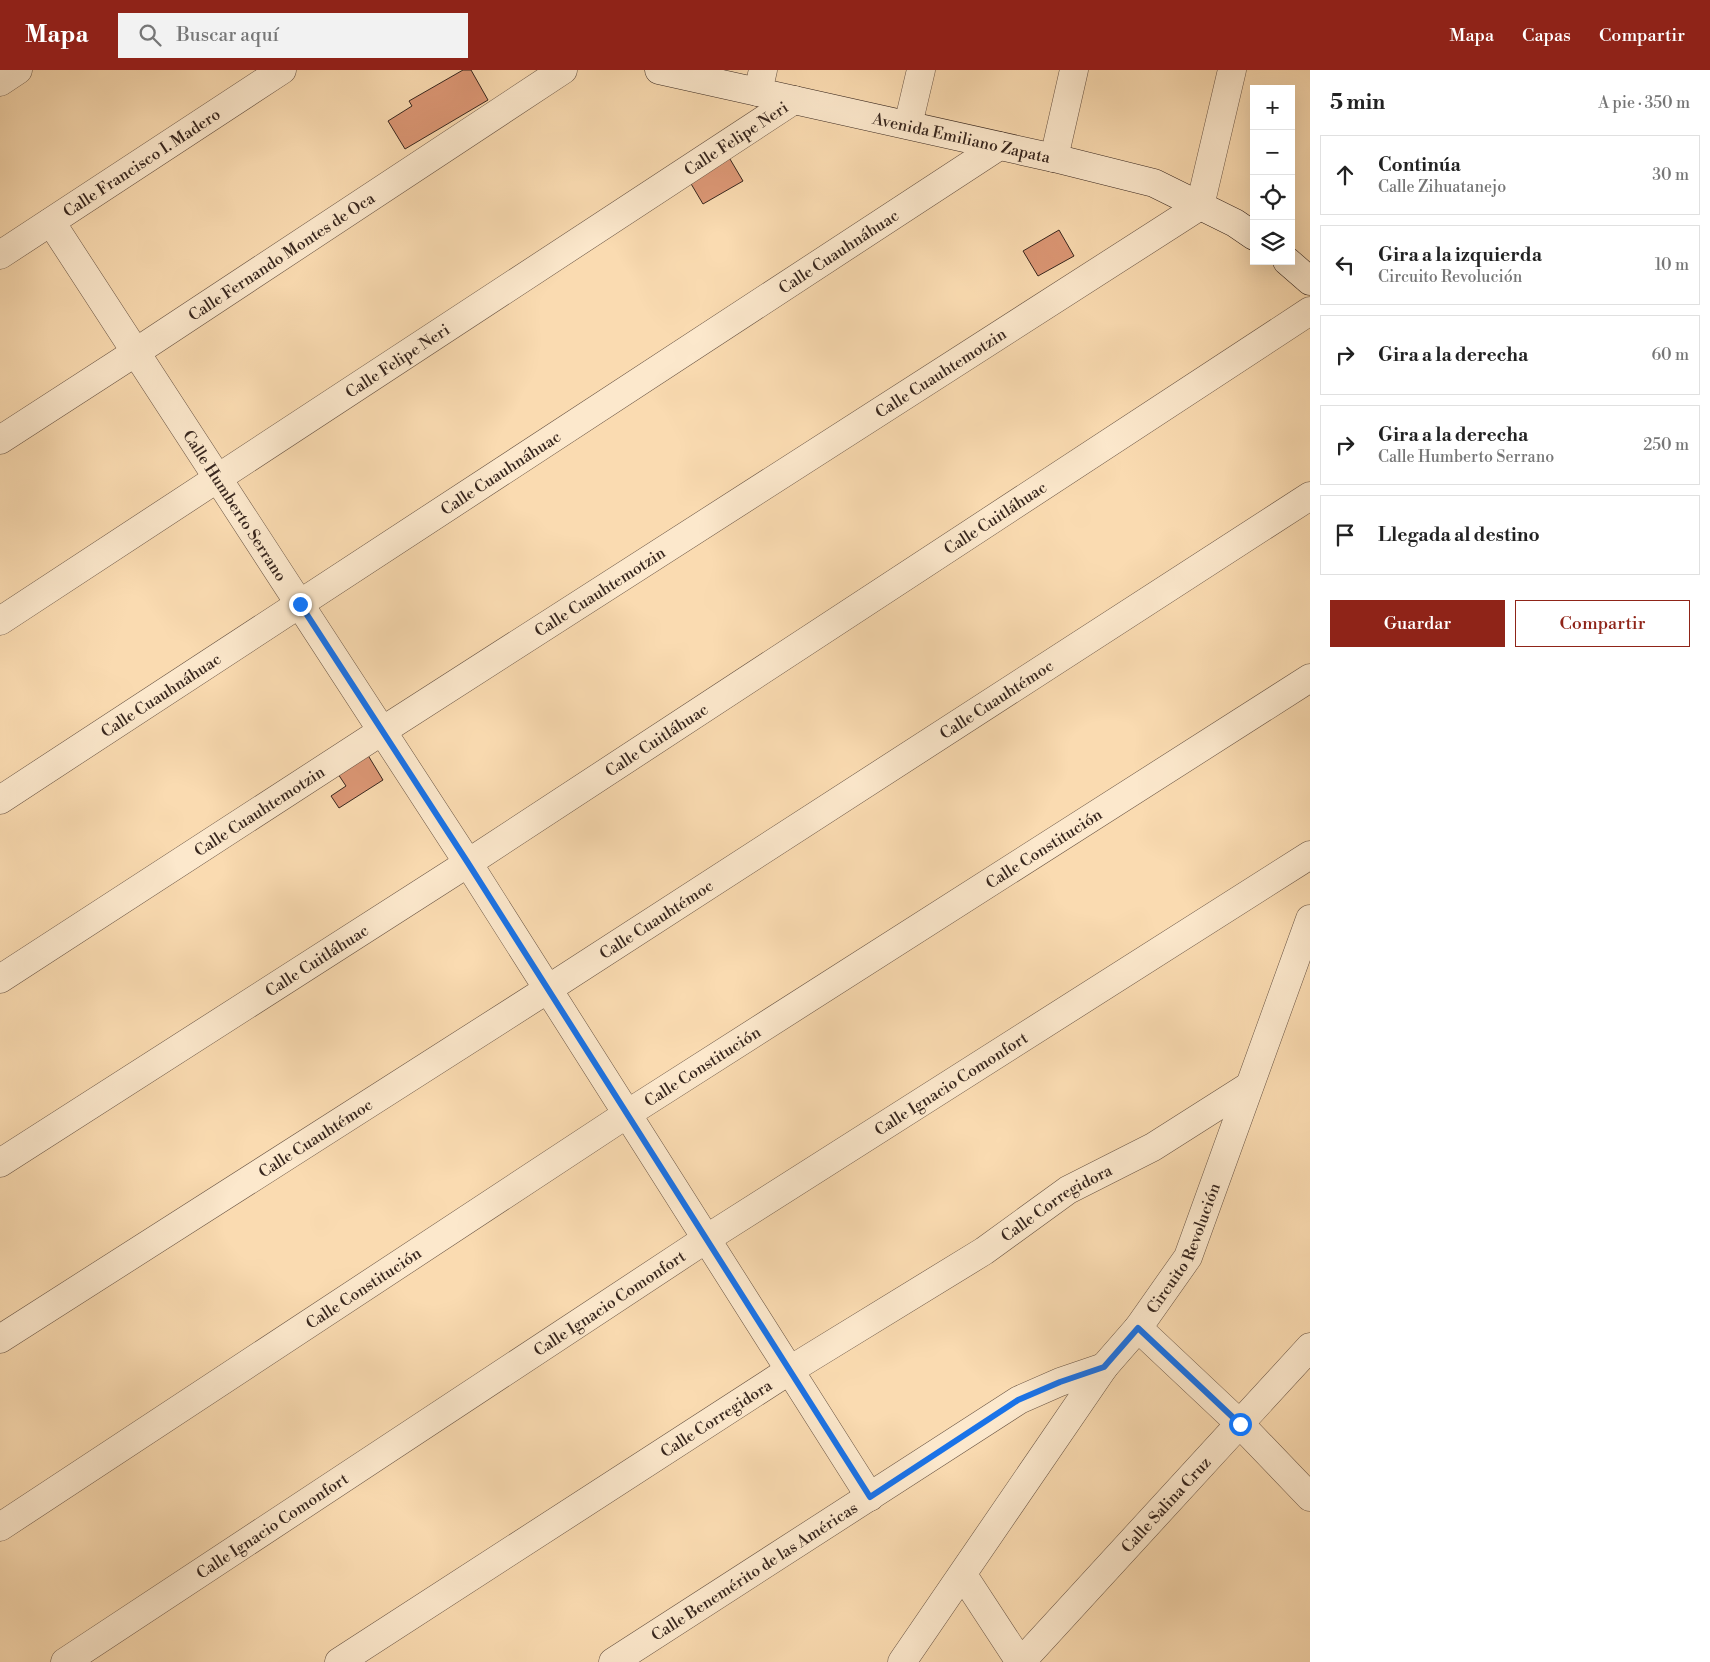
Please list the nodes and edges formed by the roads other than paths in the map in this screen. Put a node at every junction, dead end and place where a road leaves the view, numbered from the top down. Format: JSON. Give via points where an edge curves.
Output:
{"nodes":[{"id":1,"x":18,"y":70,"type":"edge"},
{"id":2,"x":282,"y":70,"type":"edge"},
{"id":3,"x":563,"y":70,"type":"edge"},
{"id":4,"x":659,"y":70,"type":"edge"},
{"id":5,"x":920,"y":70,"type":"edge"},
{"id":6,"x":1074,"y":70,"type":"edge"},
{"id":7,"x":1232,"y":70,"type":"edge"},
{"id":8,"x":761,"y":81,"type":"edge"},
{"id":9,"x":0,"y":82,"type":"edge"},
{"id":10,"x":794,"y":100,"type":"junction"},
{"id":11,"x":908,"y":125,"type":"junction"},
{"id":12,"x":999,"y":146,"type":"junction"},
{"id":13,"x":1054,"y":158,"type":"junction"},
{"id":14,"x":1200,"y":206,"type":"junction"},
{"id":15,"x":51,"y":222,"type":"junction"},
{"id":16,"x":1250,"y":233,"type":"edge"},
{"id":17,"x":0,"y":255,"type":"edge"},
{"id":18,"x":1291,"y":265,"type":"edge"},
{"id":19,"x":1310,"y":282,"type":"edge"},
{"id":20,"x":1310,"y":311,"type":"edge"},
{"id":21,"x":136,"y":352,"type":"junction"},
{"id":22,"x":0,"y":440,"type":"edge"},
{"id":23,"x":218,"y":479,"type":"junction"},
{"id":24,"x":1310,"y":496,"type":"edge"},
{"id":25,"x":300,"y":604,"type":"junction"},
{"id":26,"x":0,"y":621,"type":"edge"},
{"id":27,"x":1310,"y":678,"type":"edge"},
{"id":28,"x":382,"y":731,"type":"junction"},
{"id":29,"x":0,"y":800,"type":"edge"},
{"id":30,"x":1310,"y":855,"type":"edge"},
{"id":31,"x":468,"y":863,"type":"junction"},
{"id":32,"x":1310,"y":919,"type":"edge"},
{"id":33,"x":0,"y":979,"type":"edge"},
{"id":34,"x":548,"y":989,"type":"junction"},
{"id":35,"x":1249,"y":1086,"type":"junction"},
{"id":36,"x":627,"y":1114,"type":"junction"},
{"id":37,"x":0,"y":1163,"type":"edge"},
{"id":38,"x":706,"y":1238,"type":"junction"},
{"id":39,"x":1138,"y":1328,"type":"junction"},
{"id":40,"x":0,"y":1340,"type":"edge"},
{"id":41,"x":1310,"y":1347,"type":"edge"},
{"id":42,"x":1104,"y":1367,"type":"junction"},
{"id":43,"x":790,"y":1370,"type":"junction"},
{"id":44,"x":1283,"y":1375,"type":"junction"},
{"id":45,"x":1310,"y":1376,"type":"edge"},
{"id":46,"x":1240,"y":1424,"type":"junction"},
{"id":47,"x":870,"y":1497,"type":"junction"},
{"id":48,"x":1310,"y":1497,"type":"edge"},
{"id":49,"x":0,"y":1527,"type":"edge"},
{"id":50,"x":963,"y":1575,"type":"junction"},
{"id":51,"x":65,"y":1662,"type":"edge"},
{"id":52,"x":339,"y":1662,"type":"edge"},
{"id":53,"x":613,"y":1662,"type":"edge"},
{"id":54,"x":902,"y":1662,"type":"edge"},
{"id":55,"x":1020,"y":1662,"type":"edge"}],
"edges":[{"from":1,"to":9,"type":"street"},
{"from":2,"to":15,"type":"street","name":"Calle Francisco I. Madero"},
{"from":3,"to":21,"type":"street","name":"Calle Fernando Montes de Oca"},
{"from":4,"to":8,"type":"street","name":"Avenida Emiliano Zapata"},
{"from":5,"to":11,"type":"street"},
{"from":6,"to":13,"type":"street"},
{"from":7,"to":14,"type":"street"},
{"from":8,"to":10,"type":"street","name":"Avenida Emiliano Zapata"},
{"from":10,"to":11,"type":"street","name":"Avenida Emiliano Zapata"},
{"from":10,"to":23,"type":"street","name":"Calle Felipe Neri"},
{"from":11,"to":12,"type":"street","name":"Avenida Emiliano Zapata"},
{"from":12,"to":13,"type":"street","name":"Avenida Emiliano Zapata"},
{"from":12,"to":25,"type":"street","name":"Calle Cuauhnáhuac"},
{"from":13,"to":14,"type":"street","name":"Avenida Emiliano Zapata","via":[[1154,183]]},
{"from":14,"to":16,"type":"street","name":"Avenida Emiliano Zapata"},
{"from":14,"to":28,"type":"street","name":"Calle Cuauhtemotzin"},
{"from":15,"to":17,"type":"street","name":"Calle Francisco I. Madero"},
{"from":15,"to":21,"type":"street","name":"Calle Humberto Serrano"},
{"from":18,"to":19,"type":"street"},
{"from":20,"to":31,"type":"street","name":"Calle Cuitláhuac"},
{"from":21,"to":22,"type":"street","name":"Calle Fernando Montes de Oca"},
{"from":21,"to":23,"type":"street","name":"Calle Humberto Serrano"},
{"from":23,"to":25,"type":"street","name":"Calle Humberto Serrano"},
{"from":23,"to":26,"type":"street","name":"Calle Felipe Neri"},
{"from":24,"to":34,"type":"street","name":"Calle Cuauhtémoc"},
{"from":25,"to":28,"type":"street","name":"Calle Humberto Serrano"},
{"from":25,"to":29,"type":"street","name":"Calle Cuauhnáhuac"},
{"from":27,"to":36,"type":"street","name":"Calle Constitución"},
{"from":28,"to":31,"type":"street","name":"Calle Humberto Serrano"},
{"from":28,"to":33,"type":"street","name":"Calle Cuauhtemotzin"},
{"from":30,"to":38,"type":"street","name":"Calle Ignacio Comonfort"},
{"from":31,"to":34,"type":"street","name":"Calle Humberto Serrano"},
{"from":31,"to":37,"type":"street","name":"Calle Cuitláhuac"},
{"from":32,"to":35,"type":"street","name":"Circuito Revolución"},
{"from":34,"to":36,"type":"street","name":"Calle Humberto Serrano"},
{"from":34,"to":40,"type":"street","name":"Calle Cuauhtémoc"},
{"from":35,"to":39,"type":"street","name":"Circuito Revolución","via":[[1188,1257]]},
{"from":35,"to":43,"type":"street","name":"Calle Corregidora","via":[[1152,1147],[1068,1190],[984,1251]]},
{"from":36,"to":38,"type":"street","name":"Calle Humberto Serrano"},
{"from":36,"to":49,"type":"street","name":"Calle Constitución"},
{"from":38,"to":43,"type":"street","name":"Calle Humberto Serrano"},
{"from":38,"to":51,"type":"street","name":"Calle Ignacio Comonfort"},
{"from":39,"to":42,"type":"street","name":"Circuito Revolución"},
{"from":39,"to":46,"type":"street"},
{"from":41,"to":44,"type":"street","name":"Calle Salina Cruz"},
{"from":42,"to":47,"type":"street","name":"Calle Benemérito de las Américas","via":[[1018,1400]]},
{"from":42,"to":50,"type":"street","name":"Circuito Revolución"},
{"from":43,"to":47,"type":"street","name":"Calle Humberto Serrano"},
{"from":43,"to":52,"type":"street","name":"Calle Corregidora"},
{"from":44,"to":45,"type":"street"},
{"from":44,"to":46,"type":"street","name":"Calle Salina Cruz"},
{"from":46,"to":48,"type":"street"},
{"from":46,"to":55,"type":"street","name":"Calle Salina Cruz"},
{"from":47,"to":53,"type":"street","name":"Calle Benemérito de las Américas"},
{"from":50,"to":54,"type":"street","name":"Circuito Revolución"},
{"from":50,"to":55,"type":"street"}]}
